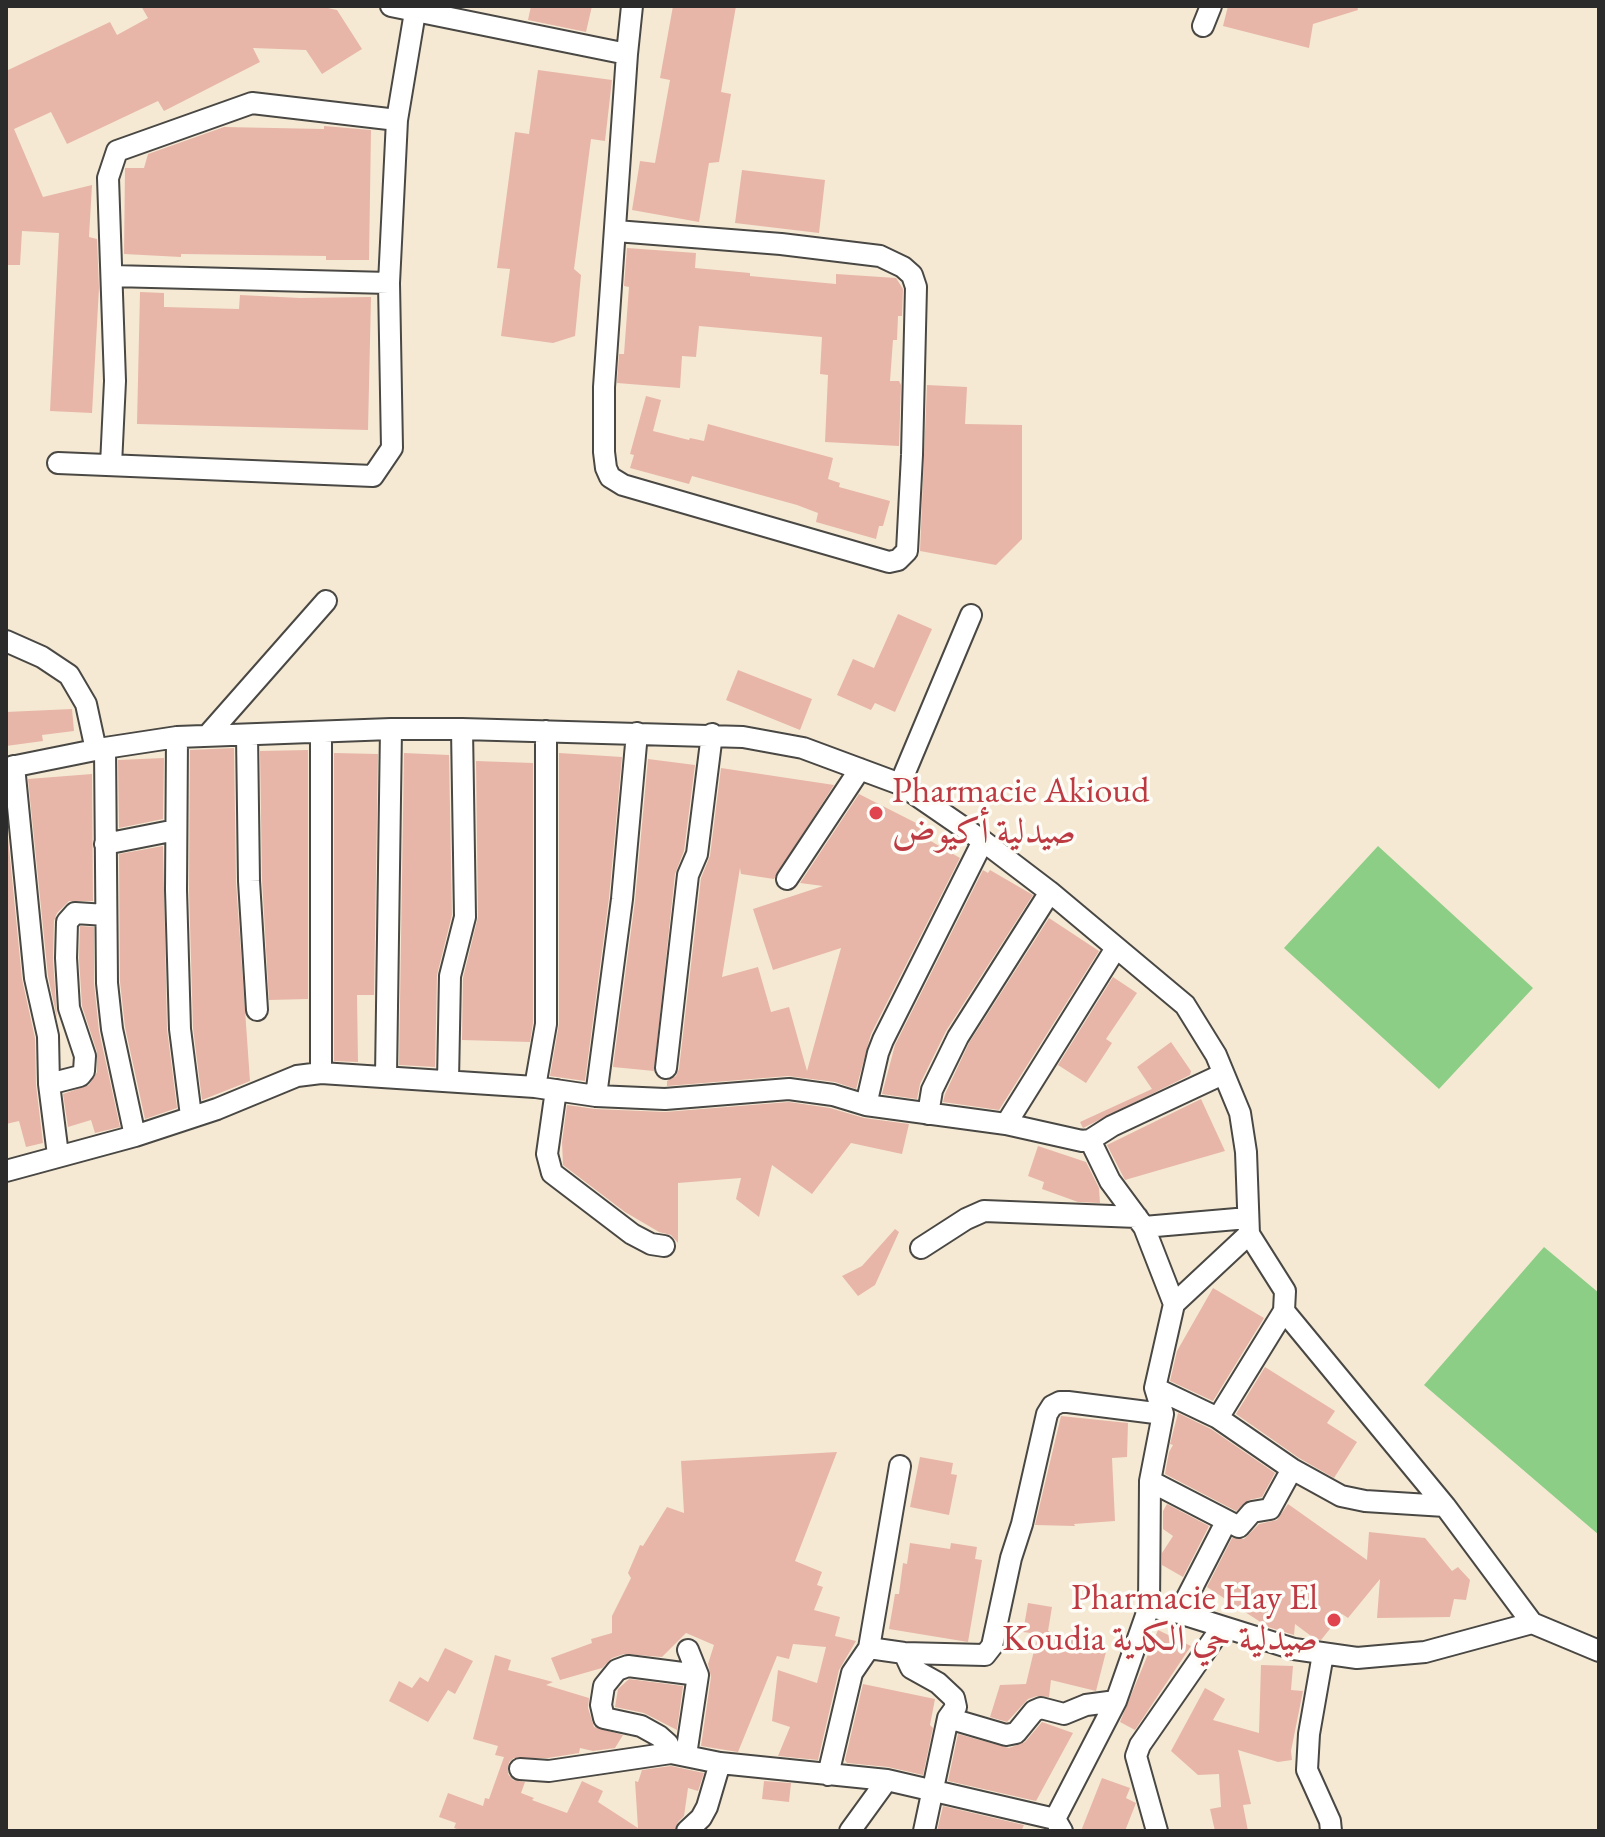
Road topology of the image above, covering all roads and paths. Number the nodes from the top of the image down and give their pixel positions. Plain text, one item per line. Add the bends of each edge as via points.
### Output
1 (391, 6) edge
2 (632, 6) edge
3 (1211, 6) edge
4 (415, 12) junction
5 (1203, 26) dead end
6 (627, 54) junction
7 (397, 120) junction
8 (616, 231) junction
9 (112, 276) junction
10 (389, 283) junction
11 (58, 463) dead end
12 (111, 465) junction
13 (326, 601) dead end
14 (971, 615) dead end
15 (6, 641) edge
16 (391, 729) junction
17 (462, 729) junction
18 (546, 731) junction
19 (321, 732) junction
20 (637, 733) junction
21 (712, 734) junction
22 (247, 735) junction
23 (207, 736) junction
24 (177, 737) junction
25 (100, 749) junction
26 (10, 767) edge
27 (860, 769) junction
28 (900, 784) junction
29 (176, 830) junction
30 (983, 841) junction
31 (105, 844) junction
32 (787, 879) dead end
33 (1050, 892) junction
34 (106, 915) junction
35 (1116, 948) junction
36 (257, 1010) dead end
37 (666, 1068) dead end
38 (321, 1073) junction
39 (1223, 1074) junction
40 (386, 1076) junction
41 (448, 1081) junction
42 (49, 1084) junction
43 (535, 1087) junction
44 (556, 1090) junction
45 (596, 1096) junction
46 (866, 1105) junction
47 (928, 1114) junction
48 (191, 1116) junction
49 (1006, 1124) junction
50 (135, 1136) junction
51 (1090, 1140) junction
52 (58, 1155) junction
53 (6, 1171) edge
54 (1140, 1222) junction
55 (1249, 1226) junction
56 (664, 1246) dead end
57 (921, 1248) dead end
58 (1174, 1304) junction
59 (1284, 1311) junction
60 (1155, 1388) junction
61 (1163, 1414) junction
62 (1218, 1418) junction
63 (900, 1466) dead end
64 (1292, 1469) junction
65 (1150, 1481) junction
66 (1445, 1506) junction
67 (1226, 1522) junction
68 (1149, 1607) junction
69 (1179, 1613) junction
70 (1532, 1623) junction
71 (1222, 1627) junction
72 (869, 1648) junction
73 (688, 1650) dead end
74 (1599, 1651) edge
75 (904, 1653) junction
76 (1323, 1654) junction
77 (698, 1675) junction
78 (1116, 1701) junction
79 (948, 1718) junction
80 (679, 1754) junction
81 (720, 1763) junction
82 (520, 1769) dead end
83 (828, 1775) junction
84 (887, 1780) junction
85 (931, 1791) junction
86 (1058, 1825) edge
87 (687, 1831) edge
88 (850, 1831) edge
89 (924, 1831) edge
90 (1157, 1831) edge
91 (1331, 1831) edge

1 - 4 street
2 - 6 street
3 - 5 street
4 - 6 street
4 - 7 street
6 - 8 street
7 - 9 street via 252,103 117,151 108,178
7 - 10 street
8 - 8 street via 880,256 912,275 912,455 907,551 898,560 889,562 610,477 604,452 604,387
9 - 10 street
9 - 12 street
10 - 12 street via 392,448 373,476
11 - 12 street
13 - 23 street
14 - 28 street
15 - 25 street via 69,675 86,704
16 - 17 street
16 - 19 street
16 - 40 street
17 - 18 street
17 - 41 street via 465,917 450,976
18 - 20 street
18 - 43 street via 546,1024
19 - 22 street
19 - 38 street
20 - 21 street
20 - 45 street
21 - 27 street via 803,748
21 - 37 street via 697,854 688,875
22 - 23 street
22 - 36 street
23 - 24 street
24 - 25 street
24 - 29 street
25 - 26 street
25 - 31 street
26 - 42 street via 35,978 48,1036
27 - 28 street
27 - 32 street
28 - 30 street
29 - 31 street
29 - 48 street via 180,1029
30 - 33 street
30 - 46 street via 883,1040
31 - 34 street
33 - 35 street
33 - 47 street via 958,1037 932,1090
34 - 42 street via 75,913 67,922 69,1008 85,1056 84,1071
34 - 50 street via 112,1029
35 - 39 street via 1185,1005
35 - 49 street
38 - 40 street
38 - 48 street via 297,1076
39 - 51 street
39 - 55 street via 1240,1113
40 - 41 street
41 - 43 street
42 - 52 street
43 - 44 street
44 - 45 street
44 - 56 street via 547,1154 552,1173 632,1234
45 - 46 street via 665,1099 789,1089
46 - 47 street
47 - 49 street
48 - 50 street
49 - 51 street
50 - 52 street
51 - 54 street via 1110,1181
52 - 53 street
54 - 55 street
54 - 57 street via 984,1211
54 - 58 street
55 - 58 street
55 - 59 street via 1285,1291
58 - 60 street
59 - 62 street
59 - 66 street
60 - 61 street
60 - 62 street
61 - 65 street
61 - 75 street via 1068,1402 1052,1406 990,1651
62 - 64 street
63 - 72 street
64 - 66 street via 1341,1496
64 - 67 street via 1270,1509 1252,1512 1239,1527
65 - 67 street
65 - 68 street
66 - 70 street
67 - 69 street
68 - 69 street
68 - 78 street
69 - 71 street
70 - 74 street
70 - 76 street via 1425,1652 1357,1658
71 - 76 street
71 - 90 street via 1136,1756
72 - 75 street
72 - 83 street via 852,1673
73 - 77 street
75 - 79 street via 911,1668 954,1698 956,1707
76 - 91 street via 1307,1770
77 - 80 street
77 - 80 street via 628,1666 604,1686 604,1718 641,1726
78 - 79 street via 1064,1714 1041,1708 1016,1733 1006,1735
78 - 86 street
79 - 85 street
80 - 81 street
80 - 82 street via 549,1771
81 - 83 street
81 - 87 street via 707,1807
83 - 84 street
84 - 85 street
84 - 88 street
85 - 86 street
85 - 89 street

